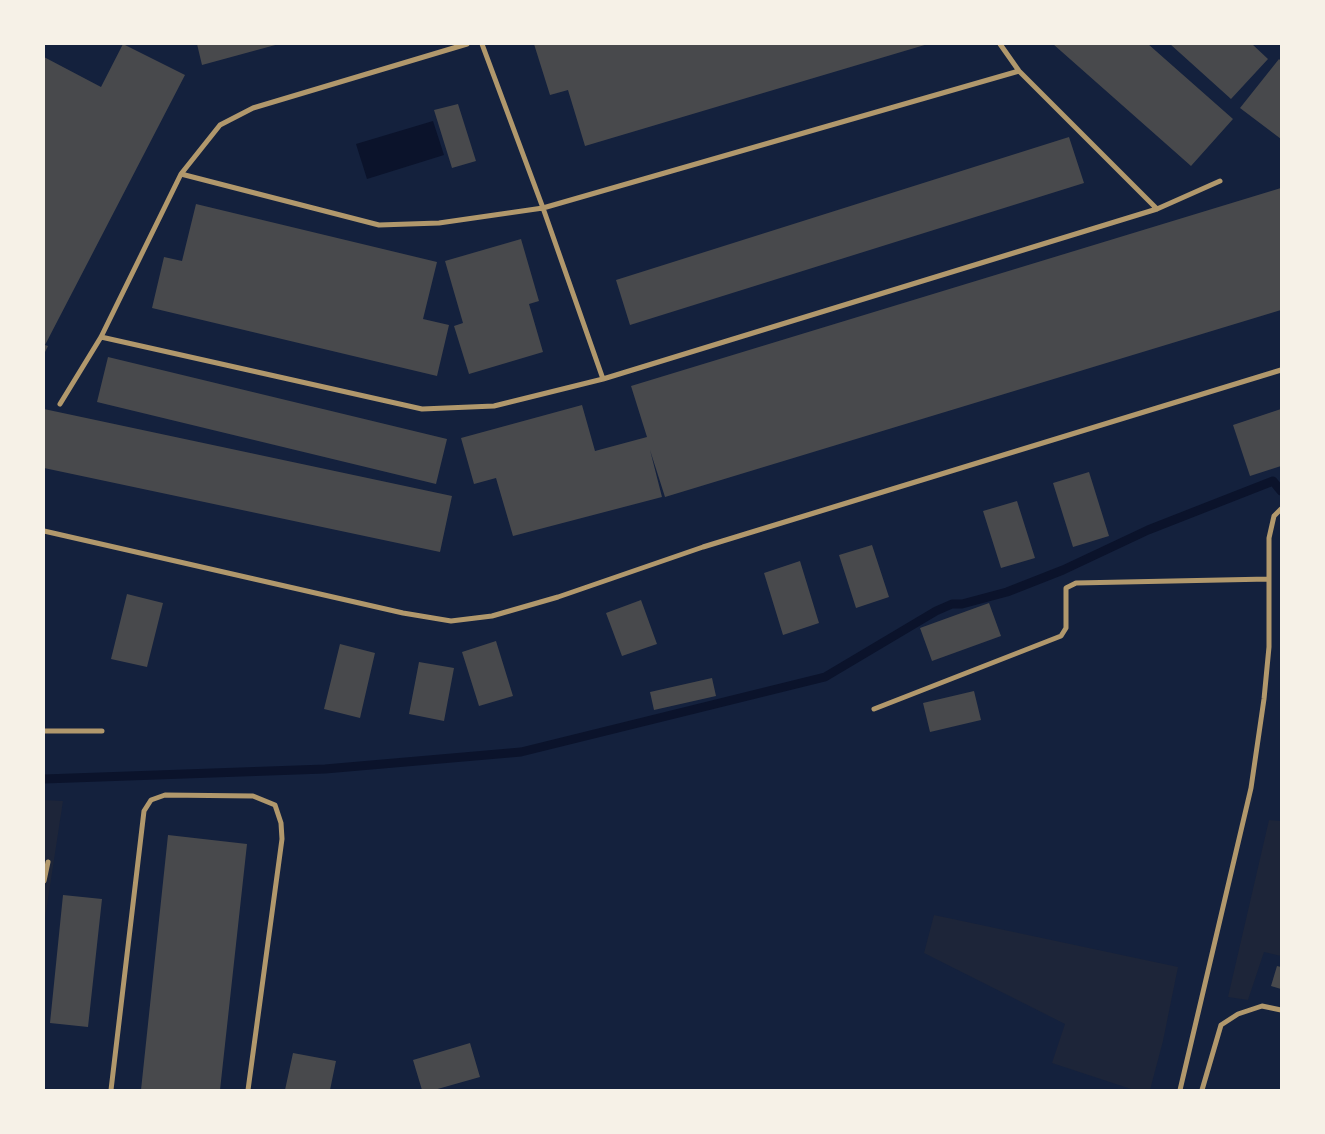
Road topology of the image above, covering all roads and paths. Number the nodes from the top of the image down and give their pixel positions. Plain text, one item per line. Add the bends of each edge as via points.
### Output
1 (467, 44) edge
2 (482, 44) edge
3 (1000, 44) edge
4 (1019, 71) junction
5 (181, 174) junction
6 (1220, 181) dead end
7 (543, 208) junction
8 (1157, 209) junction
9 (101, 337) junction
10 (1281, 370) edge
11 (603, 379) junction
12 (60, 404) dead end
13 (1281, 509) edge
14 (44, 532) edge
15 (1269, 579) junction
16 (874, 709) dead end
17 (44, 731) edge
18 (102, 731) dead end
19 (48, 862) dead end
20 (44, 881) edge
21 (1281, 1010) edge
22 (111, 1090) edge
23 (248, 1090) edge
24 (1180, 1090) edge
25 (1202, 1090) edge

1 - 5 street via 253,108 220,125
2 - 7 street
3 - 4 street
4 - 7 street
4 - 8 street
5 - 7 street via 380,225 439,223
5 - 9 street
6 - 8 street
7 - 11 street
8 - 11 street
9 - 11 street via 422,409 494,406
9 - 12 street
10 - 14 street via 703,547 492,616 451,621 403,613
13 - 15 street via 1274,516 1269,538
15 - 16 street via 1076,583 1066,588 1066,628 1061,636
15 - 24 street via 1269,647 1251,788
17 - 18 street
19 - 20 street
21 - 25 street via 1262,1006 1238,1014 1221,1025
22 - 23 street via 144,811 151,800 165,795 253,796 275,805 282,823

